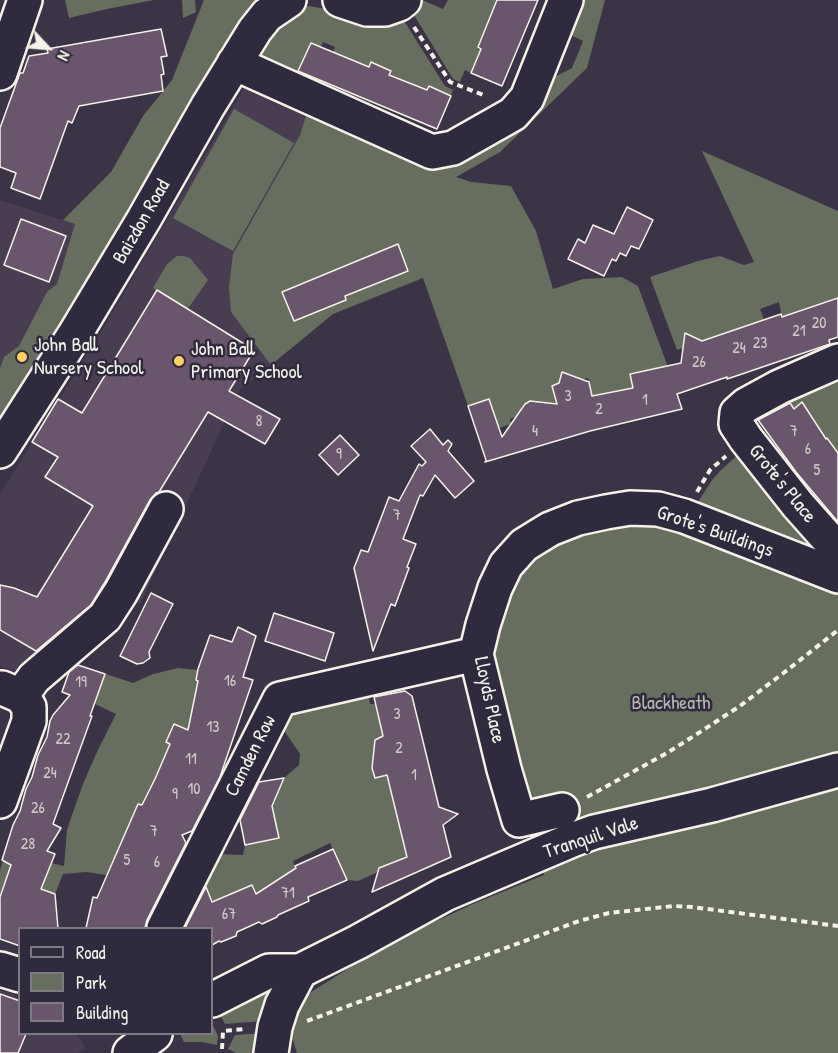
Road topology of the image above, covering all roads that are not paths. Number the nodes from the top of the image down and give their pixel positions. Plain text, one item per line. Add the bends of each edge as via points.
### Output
1 (25, 0) edge
2 (289, 0) edge
3 (340, 0) edge
4 (566, 0) edge
5 (401, 2) edge
6 (234, 63) junction
7 (0, 73) edge
8 (838, 361) edge
9 (0, 451) edge
10 (166, 509) dead end
11 (524, 545) joint
12 (838, 550) edge
13 (838, 576) edge
14 (476, 654) junction
15 (11, 692) edge
16 (838, 770) edge
17 (0, 801) edge
18 (562, 810) road end
19 (165, 927) edge
20 (310, 966) junction
21 (0, 969) edge
22 (18, 974) edge
23 (213, 999) edge
24 (262, 1040) edge

1 - 7 street
2 - 6 street, Baizdon Road via 267,15
3 - 5 street via 367,9 385,9
4 - 6 street via 527,98 513,114 453,148 432,152
6 - 9 street, Baizdon Road via 121,258
8 - 12 street, Grote's Place via 746,405 737,413 736,424 798,506
10 - 15 street via 105,617 34,678
11 - 13 street, Grote's Buildings via 550,529 578,519 630,508 658,509
11 - 14 street, Lloyds Place via 506,565 495,588
14 - 18 street, Lloyds Place via 519,820
14 - 19 street, Camden Row via 280,699
15 - 17 street via 29,707 29,721
16 - 20 street, Tranquil Vale via 572,840 445,894 358,942 352,962 341,967
20 - 23 street via 269,971
20 - 24 street
21 - 22 street

